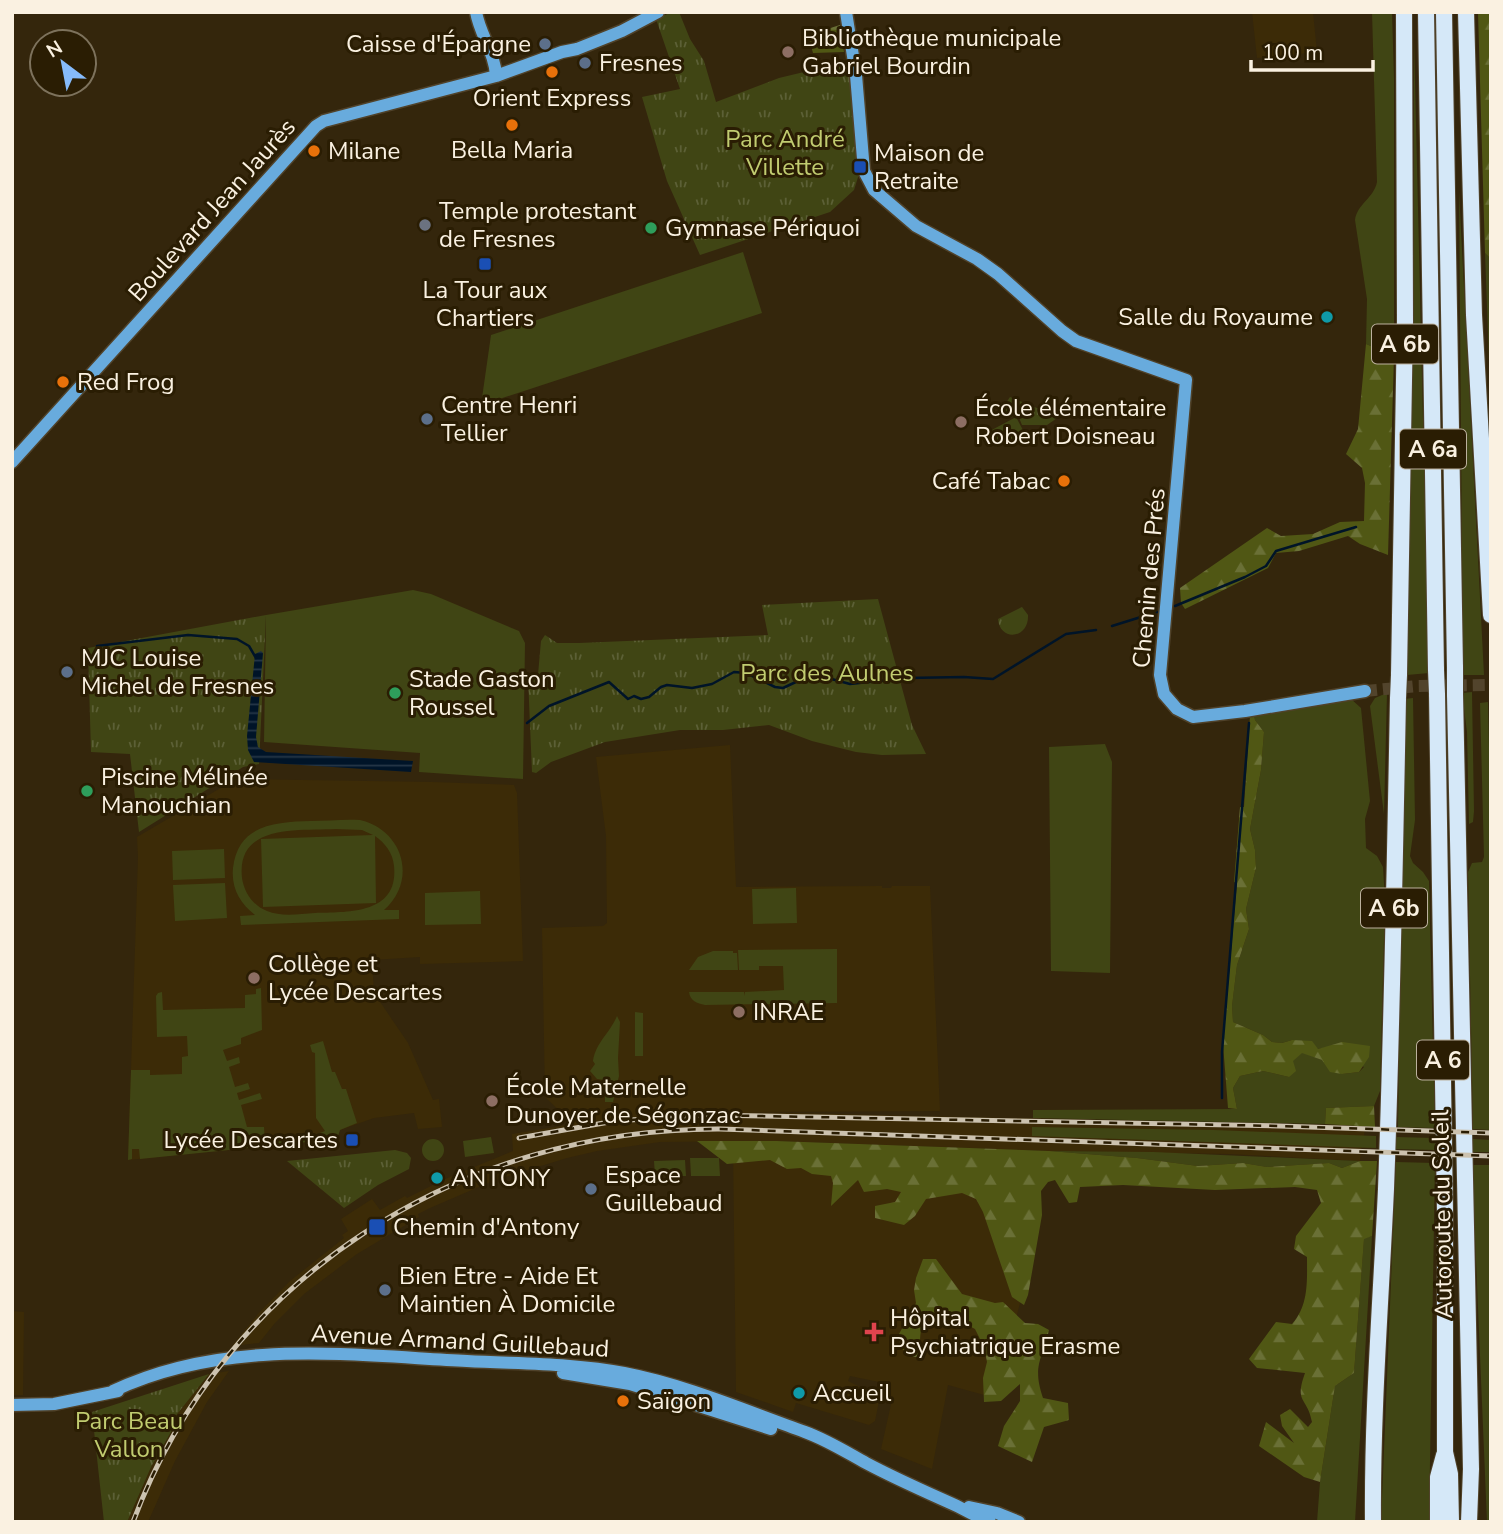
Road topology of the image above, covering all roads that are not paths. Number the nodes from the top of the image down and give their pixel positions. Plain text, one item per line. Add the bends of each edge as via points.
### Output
1 (476, 12) edge
2 (846, 12) edge
3 (1404, 12) edge
4 (1426, 12) edge
5 (1444, 12) edge
6 (1466, 12) edge
7 (654, 14) edge
8 (496, 76) junction
9 (12, 462) edge
10 (1491, 615) edge
11 (1365, 691) tunnel mouth
12 (1457, 821) joint
13 (1441, 909) joint
14 (113, 1391) junction
15 (12, 1405) edge
16 (1445, 1452) junction
17 (864, 1462) junction
18 (1372, 1462) junction
19 (1471, 1469) junction
20 (958, 1507) junction
21 (990, 1522) edge
22 (1019, 1522) edge
23 (1366, 1522) edge
24 (1373, 1522) edge
25 (1438, 1522) edge
26 (1451, 1522) edge
27 (1469, 1522) edge
28 (1480, 1522) edge

1 - 8 street via 495,60
2 - 11 street, Chemin des Prés via 864,171 874,190 916,226 998,274 1076,341 1186,380 1160,675 1164,694 1177,709 1194,717
3 - 18 highway, A 6b, bridge via 1399,675 1388,1117
4 - 13 highway, A 6a, bridge
5 - 12 highway, A 6a, bridge
6 - 10 highway, A 6b via 1474,315
7 - 8 street, Boulevard Jean Jaurès via 578,49
8 - 9 street, Boulevard Jean Jaurès via 316,126
12 - 19 highway, Autoroute du Soleil / A 6
13 - 16 highway, Autoroute du Soleil / A 6
14 - 15 street, Avenue Armand Guillebaud via 54,1404
14 - 17 street, Avenue Armand Guillebaud via 265,1360 563,1373 638,1386
14 - 17 street, Avenue Armand Guillebaud via 183,1367 264,1353 581,1367 626,1373 689,1391 807,1433
16 - 25 highway via 1438,1477
16 - 26 highway, Autoroute du Soleil / A 6
17 - 20 street
18 - 23 highway, A 6b
18 - 24 highway
19 - 27 highway, Autoroute du Soleil / A 6
19 - 28 highway
20 - 21 street
20 - 22 street

